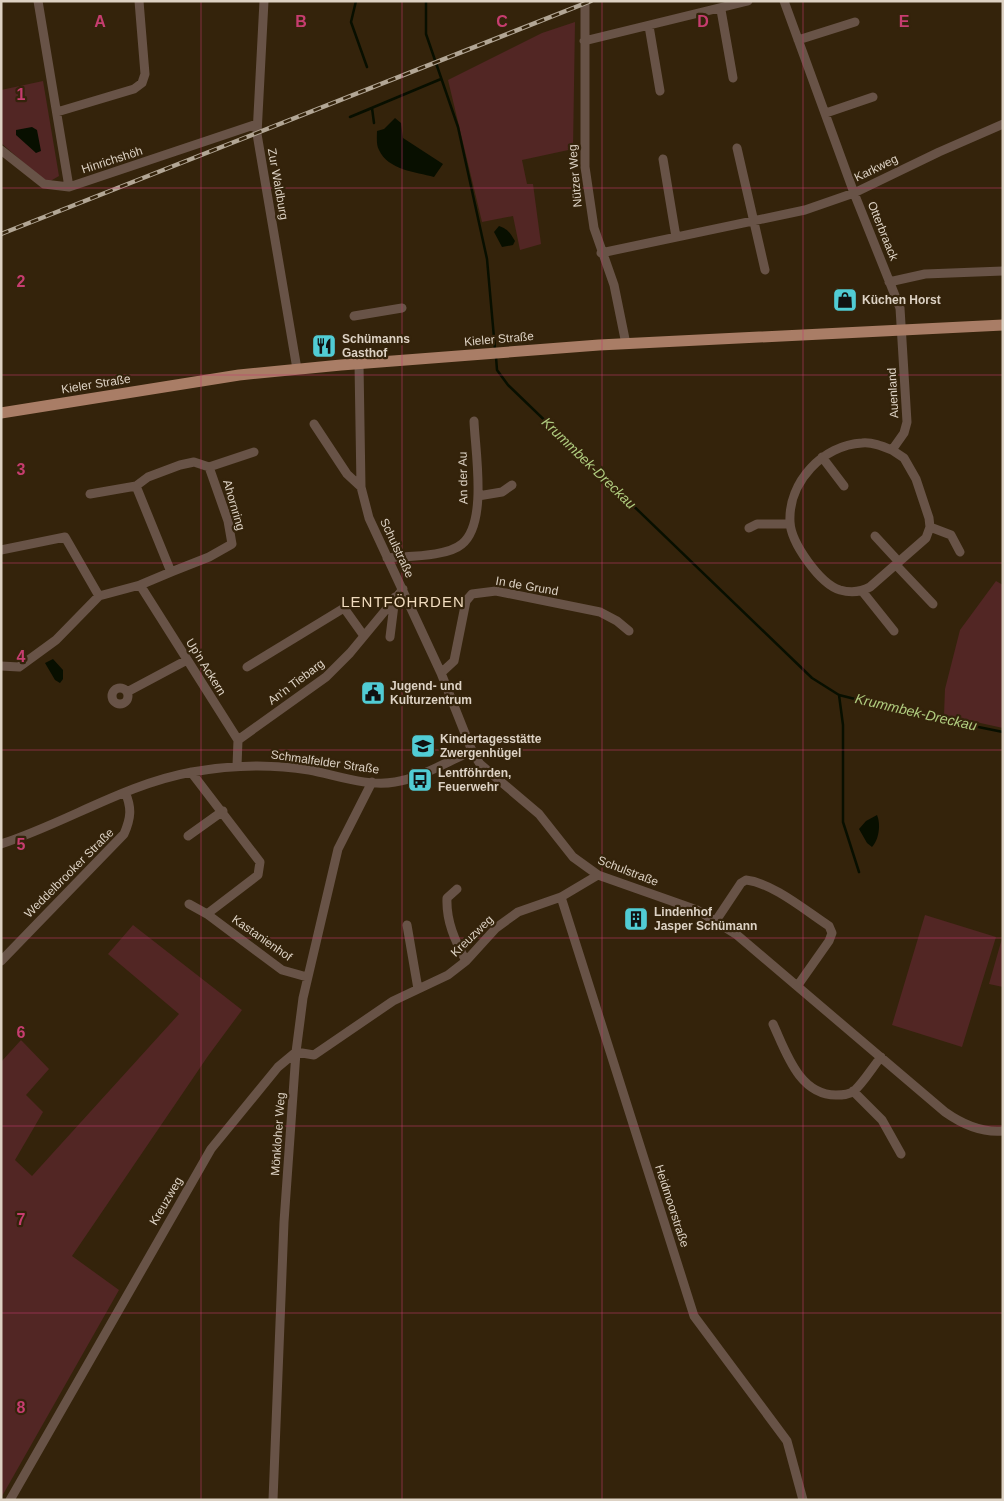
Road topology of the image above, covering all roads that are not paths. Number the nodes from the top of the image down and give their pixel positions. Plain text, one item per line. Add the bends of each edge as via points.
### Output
1 (38, 1) edge
2 (139, 1) edge
3 (264, 1) edge
4 (585, 1) edge
5 (748, 1) edge
6 (784, 1) edge
7 (721, 10) junction
8 (856, 22) dead end
9 (648, 26) junction
10 (798, 40) junction
11 (584, 41) junction
12 (734, 78) dead end
13 (660, 91) dead end
14 (873, 98) dead end
15 (57, 112) junction
16 (826, 113) junction
17 (257, 124) junction
18 (1003, 124) edge
19 (737, 148) dead end
20 (1, 150) edge
21 (663, 158) dead end
22 (69, 187) junction
23 (854, 193) junction
24 (755, 222) junction
25 (676, 237) junction
26 (601, 253) junction
27 (765, 270) dead end
28 (1003, 271) edge
29 (890, 282) junction
30 (402, 308) dead end
31 (354, 316) dead end
32 (1003, 325) edge
33 (902, 330) junction
34 (626, 344) junction
35 (359, 364) junction
36 (297, 369) junction
37 (1, 413) edge
38 (474, 420) dead end
39 (314, 424) dead end
40 (892, 450) junction
41 (254, 452) dead end
42 (822, 457) junction
43 (209, 467) junction
44 (512, 485) dead end
45 (136, 486) junction
46 (844, 486) dead end
47 (361, 487) junction
48 (90, 494) dead end
49 (478, 496) junction
50 (790, 524) junction
51 (930, 527) junction
52 (749, 528) dead end
53 (875, 536) dead end
54 (1, 550) edge
55 (960, 552) dead end
56 (387, 558) junction
57 (897, 564) junction
58 (171, 572) junction
59 (140, 585) junction
60 (402, 589) junction
61 (862, 591) junction
62 (99, 596) junction
63 (395, 597) junction
64 (933, 604) dead end
65 (629, 630) dead end
66 (894, 631) dead end
67 (364, 636) junction
68 (390, 637) dead end
69 (187, 660) junction
70 (1, 666) edge
71 (247, 667) dead end
72 (441, 672) junction
73 (127, 692) dead end
74 (238, 740) junction
75 (472, 751) junction
76 (237, 766) junction
77 (191, 772) junction
78 (372, 782) junction
79 (125, 792) junction
80 (223, 811) junction
81 (188, 836) dead end
82 (1, 844) edge
83 (598, 875) junction
84 (457, 889) dead end
85 (561, 897) junction
86 (189, 904) dead end
87 (207, 914) junction
88 (715, 922) junction
89 (407, 925) dead end
90 (1, 961) edge
91 (466, 961) junction
92 (307, 977) junction
93 (798, 985) junction
94 (418, 989) junction
95 (773, 1024) dead end
96 (296, 1052) junction
97 (881, 1057) junction
98 (854, 1091) junction
99 (1003, 1131) edge
100 (901, 1154) dead end
101 (10, 1500) edge
102 (273, 1500) edge
103 (803, 1500) edge

1 - 15 street, Hinrichshöh
2 - 15 street via 145,74 142,83
3 - 17 street, Zur Waldburg
4 - 11 street, Nützer Weg
5 - 7 street
6 - 10 street, Otterbraack
7 - 9 street
7 - 12 street
8 - 10 street
9 - 11 street
9 - 13 street
10 - 16 street, Otterbraack
11 - 26 street, Nützer Weg via 584,167
14 - 16 street
15 - 22 street, Hinrichshöh
16 - 23 street, Otterbraack
17 - 22 street, Hinrichshöh
17 - 36 street, Zur Waldburg
18 - 23 street, Karkweg
19 - 24 street
20 - 22 street via 44,184
21 - 25 street
23 - 24 street, Karkweg via 805,210
23 - 29 street, Otterbraack
24 - 25 street, Karkweg
24 - 27 street
25 - 26 street, Karkweg
26 - 34 street, Nützer Weg via 614,285
28 - 29 street via 925,274
29 - 33 street, Otterbraack via 900,308
30 - 31 street
32 - 33 main road, Kieler Straße
33 - 34 main road, Kieler Straße
33 - 40 street, Auenland via 907,422 904,433
34 - 35 main road, Kieler Straße
35 - 36 main road, Kieler Straße
35 - 47 street, Schulstraße
36 - 37 main road, Kieler Straße via 239,375
38 - 49 street, An der Au
39 - 47 street, Schulstraße via 347,474
40 - 42 street via 864,442 850,444
40 - 51 street via 911,467
41 - 43 street, Ahornring
42 - 46 street
42 - 50 street via 799,484 790,512
43 - 45 street, Ahornring via 194,462 180,465 148,477
43 - 58 street, Ahornring via 228,521 232,544
44 - 49 street via 502,492
45 - 48 street, Ahornring
45 - 58 street
47 - 56 street, Schulstraße via 369,518
49 - 56 street, An der Au via 476,518 462,544 440,553
50 - 52 street via 757,524
50 - 61 street via 800,552 829,584 840,590
51 - 55 street via 951,535
51 - 57 street via 926,538
53 - 57 street
54 - 62 street via 64,536
56 - 60 street, Schulstraße
57 - 61 street via 870,588
57 - 64 street
58 - 59 street, Ahornring
59 - 62 street, Ahornring
59 - 69 street, Up'n Ackern
60 - 63 street, An'n Tiebarg
60 - 72 street, Schulstraße
61 - 66 street
62 - 70 street via 56,640 19,667
63 - 67 street, An'n Tiebarg
63 - 68 street
65 - 72 street, In de Grund via 600,612 496,591 472,594 466,601 454,662
67 - 71 street via 344,608
67 - 74 street, An'n Tiebarg via 326,677
69 - 73 street
69 - 74 street, Up'n Ackern
72 - 75 street, Schulstraße
74 - 76 street
75 - 78 street, Schmalfelder Straße via 406,779
75 - 83 street, Schulstraße via 480,764 540,814 573,857
76 - 77 street, Schmalfelder Straße
76 - 78 street, Schmalfelder Straße via 308,770
77 - 79 street, Schmalfelder Straße
77 - 80 street, Kastanienhof
78 - 92 street, Mönkloher Weg via 338,849
79 - 82 street, Schmalfelder Straße
79 - 90 street, Weddelbrooker Straße via 130,805 130,820 124,834
80 - 81 street
80 - 87 street, Kastanienhof via 260,862 258,875
83 - 85 street, Kreuzweg
83 - 88 street, Schulstraße via 697,910
84 - 91 street via 447,898 448,920
85 - 91 street, Kreuzweg via 518,912 496,928
85 - 103 street, Heidmoorstraße via 694,1316 787,1441
86 - 87 street, Kastanienhof
87 - 92 street, Kastanienhof via 282,970
88 - 93 street, Schulstraße via 737,935
88 - 93 street via 746,880 775,892 829,926 832,933 829,941
89 - 94 street
91 - 94 street, Kreuzweg via 448,975
92 - 96 street, Mönkloher Weg
93 - 97 street, Schulstraße
94 - 96 street, Kreuzweg via 370,1016 314,1055
95 - 98 street via 804,1082 829,1095
96 - 101 street, Kreuzweg via 278,1067 211,1149
96 - 102 street, Mönkloher Weg via 284,1222
97 - 98 street
97 - 99 street, Schulstraße via 955,1119 986,1131
98 - 100 street via 882,1120

